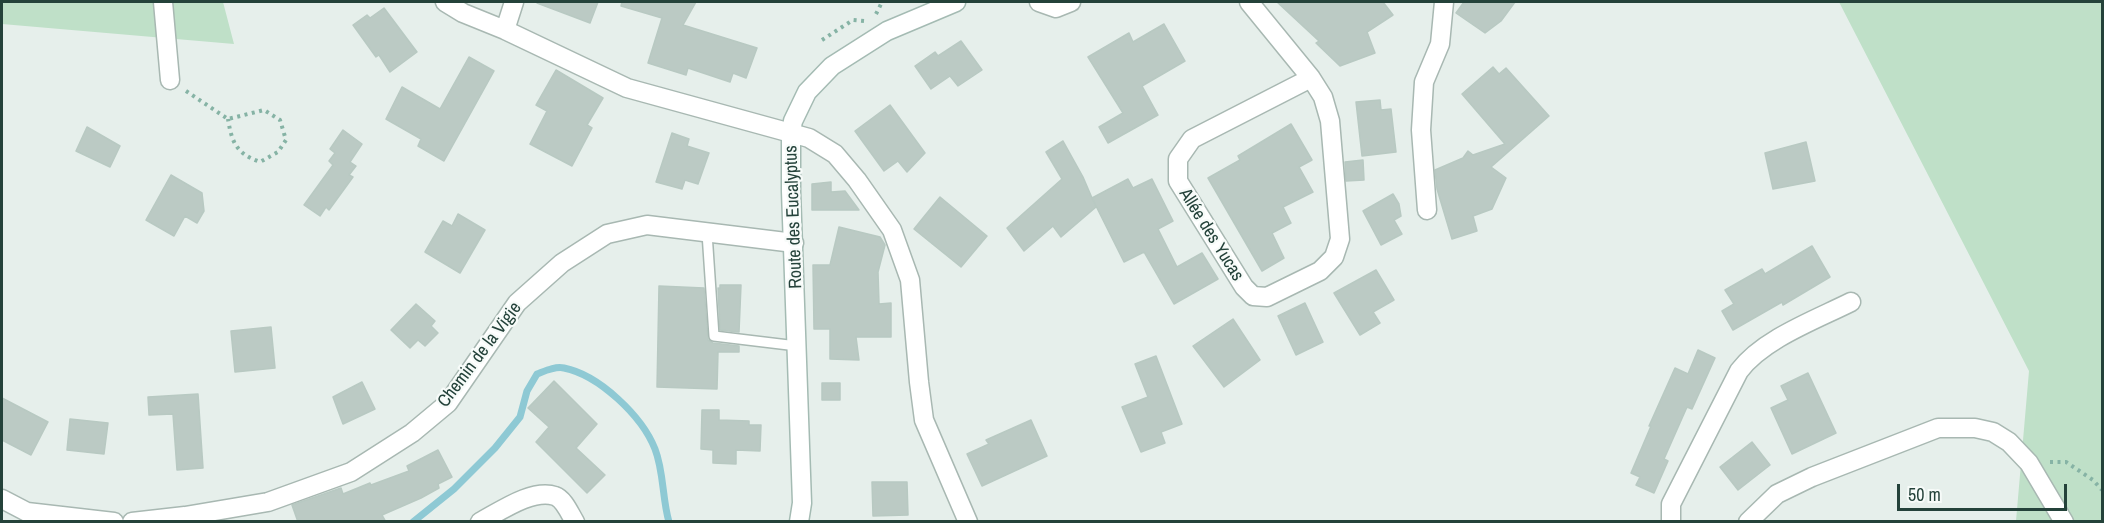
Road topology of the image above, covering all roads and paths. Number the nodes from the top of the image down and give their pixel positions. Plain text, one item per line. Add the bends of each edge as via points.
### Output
1 (163, 2) edge
2 (445, 2) edge
3 (514, 2) edge
4 (882, 2) edge
5 (956, 2) edge
6 (1039, 2) edge
7 (1071, 2) edge
8 (1249, 2) edge
9 (1444, 2) edge
10 (505, 30) junction
11 (822, 40) dead end
12 (1311, 78) junction
13 (170, 80) joint
14 (228, 119) junction
15 (791, 132) junction
16 (1427, 210) dead end
17 (708, 233) junction
18 (794, 243) junction
19 (1851, 302) dead end
20 (797, 346) junction
21 (2029, 463) junction
22 (2103, 490) edge
23 (2, 499) edge
24 (114, 522) edge
25 (132, 522) edge
26 (480, 522) edge
27 (575, 522) edge
28 (799, 522) edge
29 (968, 522) edge
30 (1671, 522) edge
31 (1748, 522) edge
32 (2064, 522) edge

1 - 13 street
2 - 10 street
3 - 10 street
4 - 11 path via 876,15 863,21 853,20
5 - 15 street, Route des Eucalyptus via 887,31 832,66 807,92
6 - 7 street via 1056,8
8 - 12 street, Allée des Yucas
9 - 16 street via 1440,44 1424,82 1421,130
10 - 15 street via 627,88
12 - 12 street, Allée des Yucas via 1323,97 1330,121 1340,239 1334,257 1320,271 1267,297 1253,296 1178,181 1178,159 1192,139
13 - 14 path
14 - 14 path via 264,110 280,120 286,140 278,152 260,162 246,156 232,140
15 - 18 street, Route des Eucalyptus
15 - 29 street via 835,154 892,230 910,280 924,420
17 - 18 street, Chemin de la Vigie
17 - 20 lane via 714,336
17 - 25 street, Chemin de la Vigie via 647,225 607,234 562,263 517,303 448,403 412,434 351,472 268,502
18 - 20 street, Route des Eucalyptus
19 - 30 street via 1748,358 1671,504
20 - 28 street, Route des Eucalyptus via 802,503
21 - 22 path via 2066,462
21 - 31 street via 1993,432 1938,428 1777,494
21 - 32 street
23 - 24 street via 27,512
26 - 27 street via 527,497 543,494 562,502

